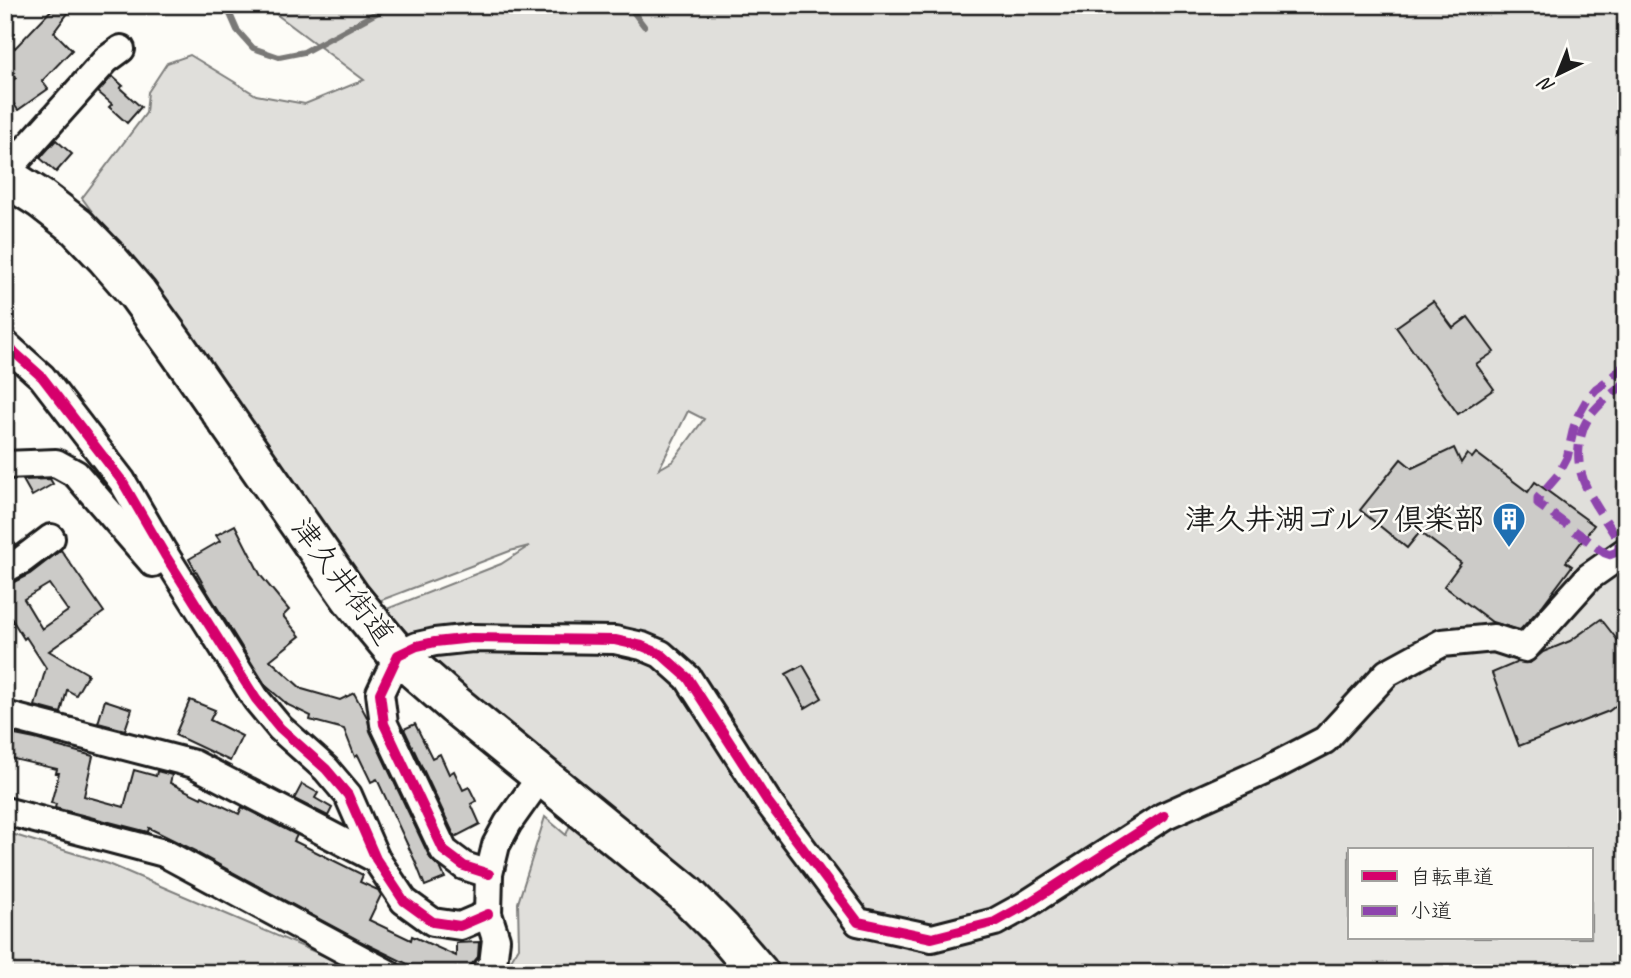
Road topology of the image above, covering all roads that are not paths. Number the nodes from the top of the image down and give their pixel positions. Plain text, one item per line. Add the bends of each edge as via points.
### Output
1 (121, 49) dead end
2 (5, 174) edge
3 (5, 344) edge
4 (5, 465) edge
5 (51, 538) dead end
6 (1626, 551) edge
7 (166, 555) junction
8 (5, 569) edge
9 (398, 655) junction
10 (5, 715) edge
11 (542, 775) junction
12 (5, 811) edge
13 (376, 859) junction
14 (489, 874) junction
15 (488, 914) junction
16 (387, 973) edge
17 (484, 973) edge
18 (759, 973) edge

1 - 2 street via 106,60
2 - 9 highway, 津久井街道 via 77,227 136,293 351,598
3 - 7 street via 42,377 122,481
4 - 7 street via 56,463 76,474 153,563
5 - 8 street
6 - 9 street via 1588,577 1525,648 1494,638 1441,643 1387,673 1325,740 1164,816 995,922 932,938 858,922 768,802 688,678 661,654 615,640 472,638 417,646
7 - 13 street via 256,699 348,795
9 - 11 highway, 津久井街道
9 - 14 street via 380,693 384,724 444,851 464,866
10 - 13 street via 194,764
11 - 14 street via 496,845
11 - 18 highway, 津久井街道 via 685,893
12 - 16 street via 163,853
13 - 15 street via 404,901 433,922 460,926
14 - 15 street
15 - 17 street via 496,939 493,964

